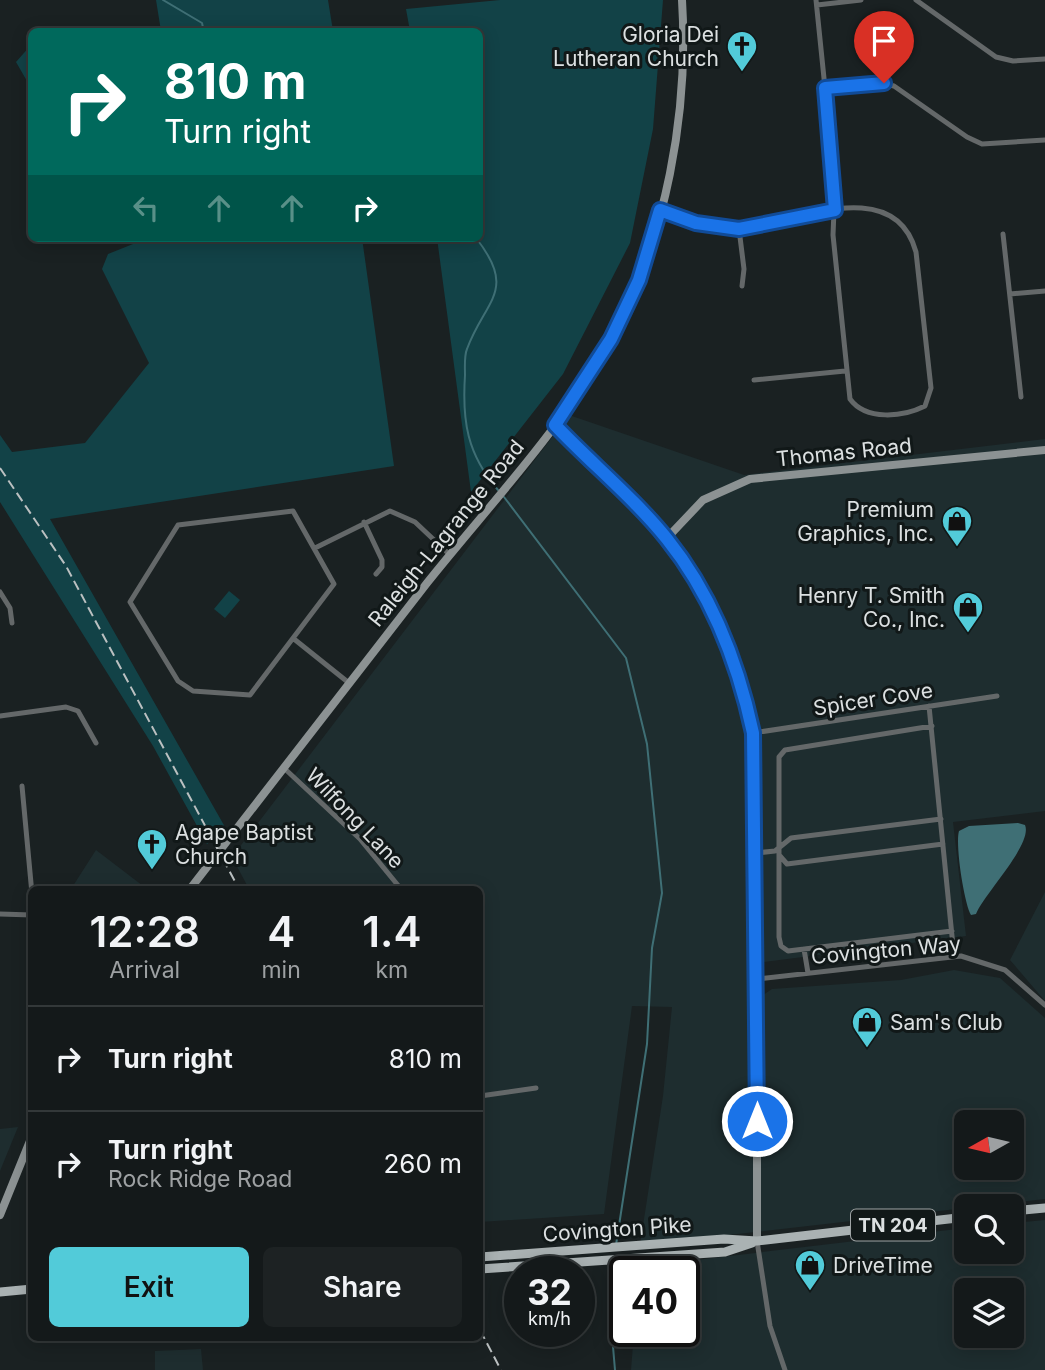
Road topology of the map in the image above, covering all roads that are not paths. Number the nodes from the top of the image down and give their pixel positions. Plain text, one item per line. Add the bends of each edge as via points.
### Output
1 (682, 0) edge
2 (861, 0) edge
3 (916, 0) edge
4 (816, 3) edge
5 (1045, 59) edge
6 (825, 88) junction
7 (1045, 140) edge
8 (660, 210) junction
9 (835, 210) junction
10 (739, 229) junction
11 (1003, 234) dead end
12 (742, 286) dead end
13 (1045, 290) edge
14 (1010, 294) junction
15 (845, 371) junction
16 (754, 380) dead end
17 (1021, 397) dead end
18 (555, 425) junction
19 (1045, 450) edge
20 (364, 522) junction
21 (667, 538) junction
22 (315, 548) junction
23 (450, 555) junction
24 (376, 574) dead end
25 (0, 592) edge
26 (12, 623) dead end
27 (294, 639) junction
28 (349, 683) junction
29 (997, 696) dead end
30 (929, 706) junction
31 (0, 716) edge
32 (932, 726) junction
33 (753, 733) junction
34 (96, 743) dead end
35 (285, 769) junction
36 (22, 786) dead end
37 (941, 819) junction
38 (943, 844) junction
39 (778, 851) junction
40 (756, 853) junction
41 (31, 886) edge
42 (192, 886) edge
43 (399, 886) edge
44 (0, 914) edge
45 (28, 915) edge
46 (952, 932) junction
47 (804, 949) junction
48 (954, 957) junction
49 (808, 973) junction
50 (757, 979) junction
51 (1045, 1005) edge
52 (536, 1088) dead end
53 (483, 1096) edge
54 (28, 1146) edge
55 (1045, 1208) edge
56 (1024, 1210) edge
57 (0, 1215) edge
58 (954, 1218) edge
59 (757, 1241) junction
60 (483, 1257) edge
61 (483, 1269) edge
62 (28, 1289) edge
63 (0, 1292) edge
64 (785, 1370) edge

1 - 8 street, Raleigh-Lagrange Road via 678,125
2 - 4 street
3 - 5 street via 996,57
4 - 6 street
6 - 7 street via 876,82 894,86 982,144
6 - 9 street
8 - 10 street via 707,226
8 - 18 street, Raleigh-Lagrange Road via 639,280 611,339
9 - 10 street
9 - 15 street
9 - 15 street via 880,209 900,219 911,233 932,387 925,407 876,415 863,412 850,399
10 - 12 street
11 - 14 street
13 - 14 street
14 - 17 street
15 - 16 street
18 - 21 street
18 - 23 street, Raleigh-Lagrange Road
19 - 21 street, Thomas Road via 750,479 703,500
20 - 22 street
20 - 23 street via 390,511 399,514 431,535
20 - 24 street via 382,560
21 - 33 street via 723,633 741,680
22 - 27 street via 334,584
22 - 27 street via 293,511 178,524 130,602 178,681 193,691 250,695
23 - 28 street, Raleigh-Lagrange Road
25 - 26 street via 10,608
27 - 28 street
28 - 35 street, Raleigh-Lagrange Road
29 - 30 street, Spicer Cove
30 - 32 street
30 - 33 street, Spicer Cove
31 - 34 street via 66,707 78,712
32 - 37 street
32 - 39 street via 785,750 779,757
33 - 40 street
35 - 42 street, Raleigh-Lagrange Road
35 - 43 street, Wilfong Lane via 360,839
36 - 41 street
37 - 38 street
37 - 39 street via 791,838
38 - 39 street via 787,864
38 - 46 street
39 - 40 street
39 - 47 street via 781,946 788,951
40 - 50 street
44 - 45 street
46 - 47 street
46 - 48 street
47 - 49 street
48 - 49 street, Covington Way
48 - 51 street, Covington Way via 1004,970
49 - 50 street, Covington Way
50 - 59 street
52 - 53 street
54 - 57 street
55 - 56 main road
58 - 59 main road, Covington Pike / TN 204
59 - 60 main road, Covington Pike / TN 204 via 724,1239
59 - 61 main road, Covington Pike / TN 204 via 725,1252
59 - 64 street via 771,1326
62 - 63 main road

